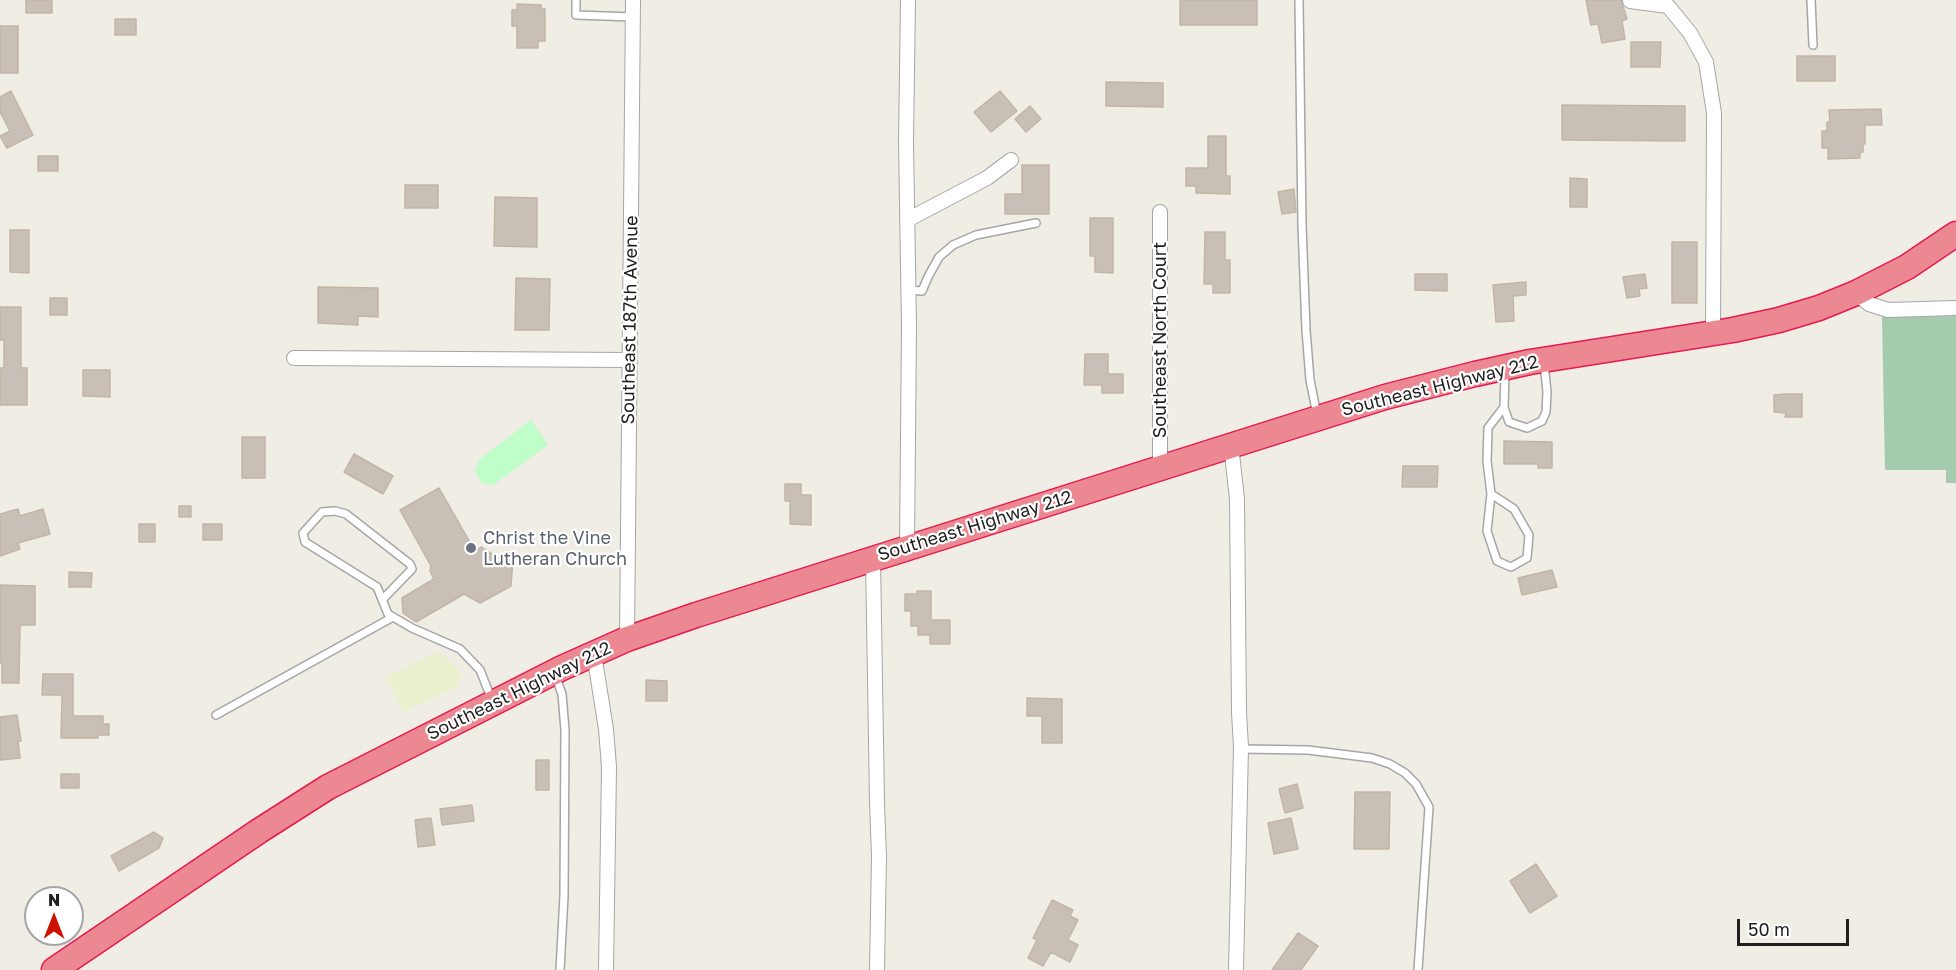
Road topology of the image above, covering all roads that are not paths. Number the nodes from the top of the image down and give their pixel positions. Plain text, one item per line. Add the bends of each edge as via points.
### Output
1 (576, 0) edge
2 (633, 0) edge
3 (908, 0) edge
4 (1299, 0) edge
5 (1811, 0) edge
6 (1630, 1) edge
7 (633, 17) junction
8 (1813, 45) dead end
9 (1011, 160) dead end
10 (1160, 212) dead end
11 (907, 220) junction
12 (1036, 223) dead end
13 (1956, 234) edge
14 (908, 290) junction
15 (1856, 293) junction
16 (1956, 308) edge
17 (1713, 333) junction
18 (294, 358) dead end
19 (629, 360) junction
20 (1544, 360) junction
21 (1505, 368) junction
22 (1504, 407) junction
23 (1317, 418) junction
24 (1231, 445) junction
25 (1160, 468) junction
26 (1491, 494) junction
27 (907, 548) junction
28 (873, 558) junction
29 (382, 599) junction
30 (393, 617) junction
31 (627, 639) junction
32 (594, 654) junction
33 (554, 672) junction
34 (493, 703) junction
35 (216, 715) dead end
36 (1241, 749) junction
37 (54, 970) edge
38 (560, 970) edge
39 (606, 970) edge
40 (877, 970) edge
41 (1236, 970) edge
42 (1418, 970) edge

1 - 7 lane via 576,15
2 - 7 street, Southeast 187th Avenue
3 - 11 street
4 - 23 lane via 1306,330
5 - 8 lane
6 - 17 street via 1668,6 1690,33 1706,62 1714,113
7 - 19 street, Southeast 187th Avenue
9 - 11 street via 987,178
10 - 25 street, Southeast North Court
11 - 14 street
12 - 14 lane via 976,235 952,245 939,257 922,291
13 - 15 highway, Southeast Highway 212 via 1907,267
14 - 27 street
15 - 16 street via 1869,304 1888,310
15 - 17 highway, Southeast Highway 212 via 1779,320
17 - 20 highway, Southeast Highway 212
18 - 19 street
19 - 31 street, Southeast 187th Avenue
20 - 21 highway, Southeast Highway 212
20 - 22 lane via 1547,392 1542,421 1527,428 1509,422
21 - 22 lane
21 - 23 highway, Southeast Highway 212
22 - 26 lane via 1488,428
23 - 24 highway, Southeast Highway 212
24 - 25 highway, Southeast Highway 212
24 - 36 street via 1237,499
25 - 27 highway, Southeast Highway 212
26 - 26 lane via 1487,531 1497,561 1512,567 1527,558 1529,535 1514,509
27 - 28 highway, Southeast Highway 212
28 - 31 highway, Southeast Highway 212
28 - 40 street via 879,856
29 - 29 lane via 377,587 305,542 303,533 322,512 346,514 410,564 411,569
29 - 30 lane
30 - 34 lane via 460,649 480,670
30 - 35 lane
31 - 32 highway, Southeast Highway 212
32 - 33 highway, Southeast Highway 212
32 - 39 street via 609,767
33 - 34 highway, Southeast Highway 212
33 - 38 lane via 562,694 565,730
34 - 37 highway, Southeast Highway 212 via 302,803
36 - 41 street
36 - 42 lane via 1308,750 1372,758 1390,764 1416,784 1429,807

